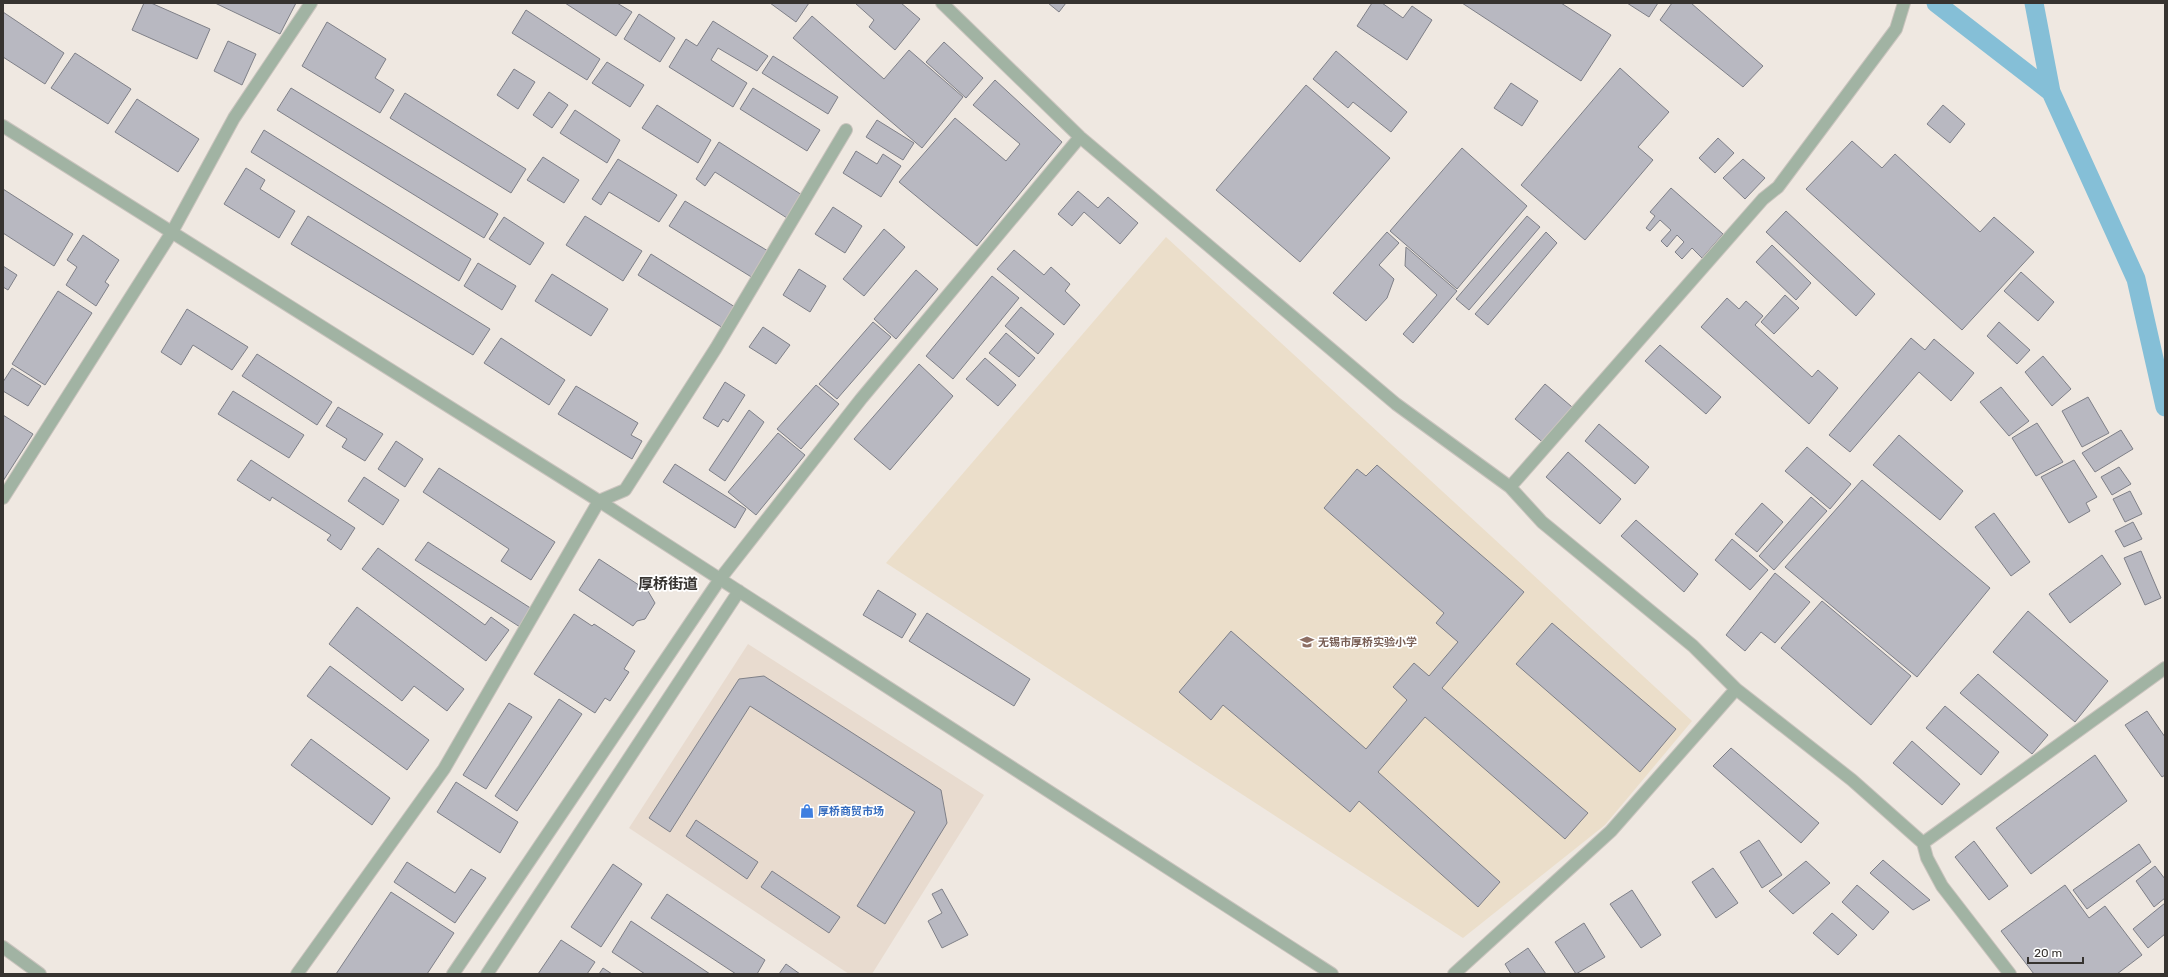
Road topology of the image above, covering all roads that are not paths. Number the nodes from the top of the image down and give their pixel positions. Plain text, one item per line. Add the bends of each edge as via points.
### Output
1 (311, 3) edge
2 (942, 3) edge
3 (1904, 3) edge
4 (3, 126) edge
5 (846, 130) dead end
6 (1080, 137) junction
7 (172, 232) junction
8 (1510, 488) junction
9 (3, 498) edge
10 (599, 501) junction
11 (720, 579) junction
12 (739, 591) junction
13 (2165, 668) edge
14 (1736, 690) junction
15 (1923, 843) junction
16 (3, 947) edge
17 (40, 974) edge
18 (297, 974) edge
19 (453, 974) edge
20 (487, 974) edge
21 (1332, 974) edge
22 (1454, 974) edge
23 (2010, 974) edge

1 - 7 street via 234,118
2 - 6 street
3 - 8 street via 1896,29 1778,187 1763,198
4 - 7 street
5 - 10 street via 716,348 625,490
6 - 8 street via 1396,404
6 - 11 street via 861,399
7 - 9 street
7 - 10 street
8 - 14 street via 1542,522 1693,646
10 - 11 street
10 - 18 street via 444,769
11 - 12 street
11 - 19 street
12 - 20 street
12 - 21 street
13 - 15 street
14 - 15 street via 1852,780
14 - 22 street via 1611,831
15 - 23 street via 1926,858 1942,886
16 - 17 street

